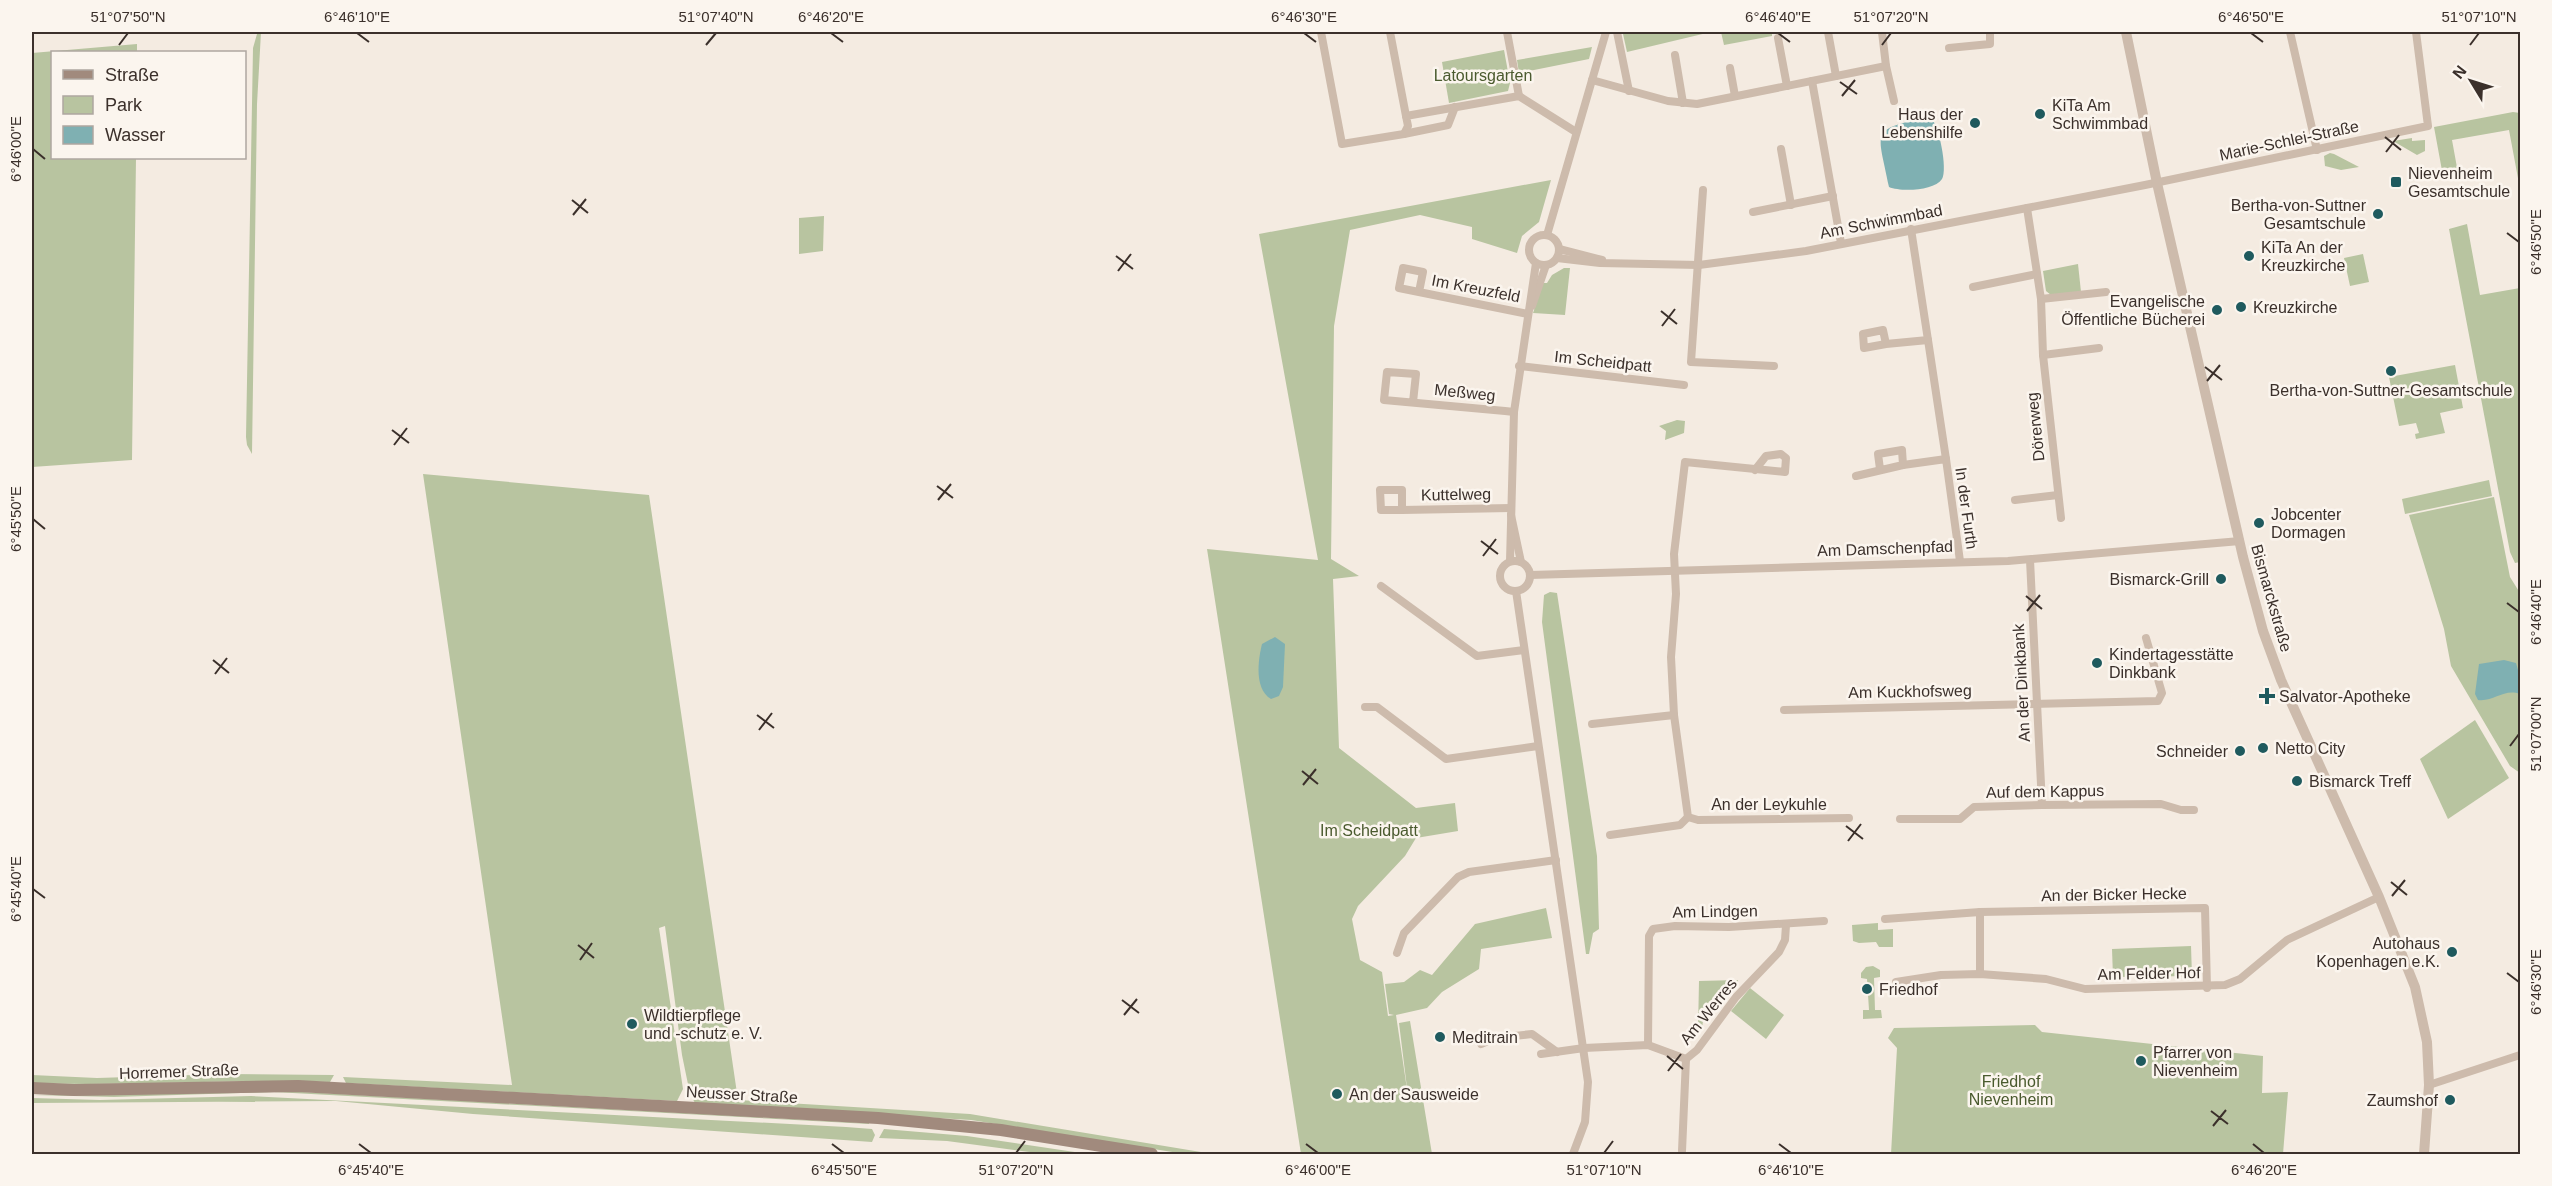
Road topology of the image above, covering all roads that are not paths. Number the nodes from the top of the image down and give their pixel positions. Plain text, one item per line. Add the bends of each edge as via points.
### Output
1 (1321, 32) edge
2 (1389, 32) edge
3 (1507, 32) edge
4 (1606, 32) edge
5 (1617, 32) edge
6 (1828, 32) edge
7 (1882, 32) edge
8 (1993, 32) edge
9 (2126, 32) edge
10 (2290, 32) edge
11 (2416, 32) edge
12 (1778, 38) dead end
13 (1949, 48) dead end
14 (1676, 55) dead end
15 (1887, 66) junction
16 (1730, 68) dead end
17 (1836, 76) junction
18 (1592, 80) junction
19 (1812, 81) junction
20 (1787, 86) junction
21 (1629, 91) junction
22 (1519, 96) junction
23 (1735, 96) junction
24 (1894, 101) dead end
25 (1683, 103) junction
26 (1455, 107) junction
27 (1406, 116) junction
28 (1576, 132) junction
29 (1404, 134) junction
30 (1781, 149) dead end
31 (2317, 150) junction
32 (2157, 183) junction
33 (1703, 190) dead end
34 (1833, 196) junction
35 (1791, 205) junction
36 (2027, 208) junction
37 (1753, 212) dead end
38 (1911, 229) junction
39 (1547, 235) junction
40 (1841, 243) junction
41 (1558, 254) junction
42 (1536, 263) junction
43 (1699, 265) junction
44 (1546, 266) junction
45 (2037, 274) junction
46 (1973, 287) dead end
47 (1419, 292) dead end
48 (2106, 292) dead end
49 (2041, 299) junction
50 (1528, 314) junction
51 (1928, 340) junction
52 (1886, 344) dead end
53 (2099, 348) dead end
54 (2043, 355) junction
55 (1519, 366) junction
56 (1774, 366) dead end
57 (1684, 385) dead end
58 (1413, 402) junction
59 (1514, 412) junction
60 (1946, 459) junction
61 (1903, 465) junction
62 (1880, 469) junction
63 (1755, 470) dead end
64 (1857, 476) dead end
65 (2058, 495) junction
66 (2015, 500) dead end
67 (1402, 510) dead end
68 (1511, 512) junction
69 (2061, 518) dead end
70 (2240, 541) junction
71 (2030, 560) junction
72 (1510, 561) junction
73 (1960, 561) junction
74 (1521, 562) junction
75 (1675, 570) junction
76 (1530, 575) junction
77 (1381, 586) dead end
78 (1516, 591) junction
79 (2146, 638) dead end
80 (1524, 650) junction
81 (2037, 703) junction
82 (1365, 707) dead end
83 (1784, 710) dead end
84 (1674, 715) junction
85 (1592, 724) dead end
86 (1538, 746) junction
87 (2042, 805) junction
88 (2194, 810) dead end
89 (1688, 817) junction
90 (1850, 818) dead end
91 (1900, 819) dead end
92 (1610, 835) dead end
93 (1556, 860) junction
94 (2379, 897) junction
95 (1980, 912) junction
96 (1885, 919) dead end
97 (1824, 921) dead end
98 (1786, 925) junction
99 (1397, 953) dead end
100 (1980, 974) junction
101 (1896, 982) dead end
102 (2207, 988) junction
103 (1480, 1044) dead end
104 (1648, 1046) junction
105 (1584, 1048) junction
106 (1557, 1052) junction
107 (1541, 1054) dead end
108 (2520, 1055) edge
109 (1686, 1059) junction
110 (2429, 1085) junction
111 (328, 1087) joint
112 (32, 1088) edge
113 (1682, 1151) dead end
114 (1152, 1155) edge
115 (1573, 1155) edge
116 (2424, 1155) edge

1 - 29 street via 1342,144
2 - 27 street
3 - 22 street
4 - 18 street
5 - 21 street
6 - 17 street
7 - 15 street
8 - 13 street via 1990,44
9 - 32 street, Bismarckstraße
10 - 31 street
11 - 31 street, Marie-Schlei-Straße via 2428,126
12 - 20 street
14 - 25 street
15 - 17 street
15 - 24 street
16 - 23 street
17 - 19 street
18 - 21 street
18 - 28 street
19 - 20 street
19 - 34 street
20 - 23 street
21 - 25 street
22 - 26 street
22 - 28 street
23 - 25 street
26 - 27 street
26 - 29 street via 1448,125
27 - 29 street via 1408,126
28 - 39 street
30 - 35 street
31 - 32 street, Marie-Schlei-Straße
32 - 36 street, Am Schwimmbad
32 - 70 street, Bismarckstraße
33 - 43 street
34 - 35 street
34 - 40 street
35 - 37 street
36 - 38 street, Am Schwimmbad
36 - 45 street, Dörerweg
38 - 40 street, Am Schwimmbad
38 - 51 street, In der Furth
39 - 41 street via 1556,240
39 - 42 street via 1536,237 1530,244 1529,255
40 - 43 street, Am Schwimmbad
41 - 43 street, Am Schwimmbad via 1608,262
41 - 44 street
42 - 44 street
42 - 50 street
43 - 56 street via 1691,362
44 - 50 street
45 - 46 street
45 - 49 street, Dörerweg
47 - 50 street, Im Kreuzfeld
48 - 49 street
49 - 54 street, Dörerweg
50 - 55 street
51 - 52 street
51 - 60 street, In der Furth
53 - 54 street
54 - 65 street, Dörerweg
55 - 57 street, Im Scheidpatt
55 - 59 street
58 - 58 street, Meßweg via 1384,399 1387,372 1416,374
58 - 59 street, Meßweg
59 - 68 street
60 - 61 street, In der Furth
60 - 73 street, In der Furth
61 - 62 street, In der Furth
61 - 62 street via 1902,450 1878,454
62 - 64 street, In der Furth
63 - 75 street, An der Leykuhle via 1685,462
65 - 66 street
65 - 69 street, Dörerweg
67 - 68 street, Kuttelweg
68 - 72 street
68 - 74 street
70 - 71 street, Am Damschenpfad
70 - 94 street, Bismarckstraße via 2252,593 2281,680
71 - 73 street, Am Damschenpfad
71 - 81 street, An der Dinkbank
72 - 74 street
72 - 78 street via 1500,571 1500,581 1506,589
73 - 75 street, Am Damschenpfad
74 - 76 street
75 - 76 street, Am Damschenpfad
75 - 84 street, An der Leykuhle via 1671,657
76 - 78 street via 1528,584
77 - 80 street via 1478,656
78 - 80 street
79 - 81 street, Am Kuckhofsweg via 2162,693 2158,701
80 - 86 street
81 - 83 street, Am Kuckhofsweg
81 - 87 street, An der Dinkbank
82 - 86 street via 1377,707 1446,759
84 - 85 street
84 - 89 street, An der Leykuhle
86 - 93 street
87 - 88 street, Auf dem Kappus via 2161,804
87 - 91 street, Auf dem Kappus via 1974,807 1960,819
89 - 90 street, An der Leykuhle
89 - 92 street, An der Leykuhle via 1680,825
93 - 99 street via 1469,872 1458,877 1404,933
93 - 105 street
94 - 102 street, Am Felder Hof via 2287,940 2240,979
94 - 110 street, Bismarckstraße via 2415,987 2427,1042
95 - 96 street, An der Bicker Hecke
95 - 100 street
95 - 102 street, An der Bicker Hecke via 2205,908
97 - 98 street, Am Lindgen
98 - 104 street, Am Lindgen via 1653,929 1649,936
98 - 109 street, Am Werres via 1779,952
100 - 101 street, Am Felder Hof
100 - 102 street, Am Felder Hof via 2046,979 2085,989
103 - 106 street via 1495,1038 1532,1034
104 - 105 street, Am Werres
104 - 109 street, Am Werres
105 - 106 street
105 - 115 street via 1587,1108
106 - 107 street
108 - 110 street
109 - 113 street
110 - 116 street, Bismarckstraße
111 - 112 main road, Horremer Straße
111 - 114 main road, Neusser Straße via 918,1121 1001,1130

